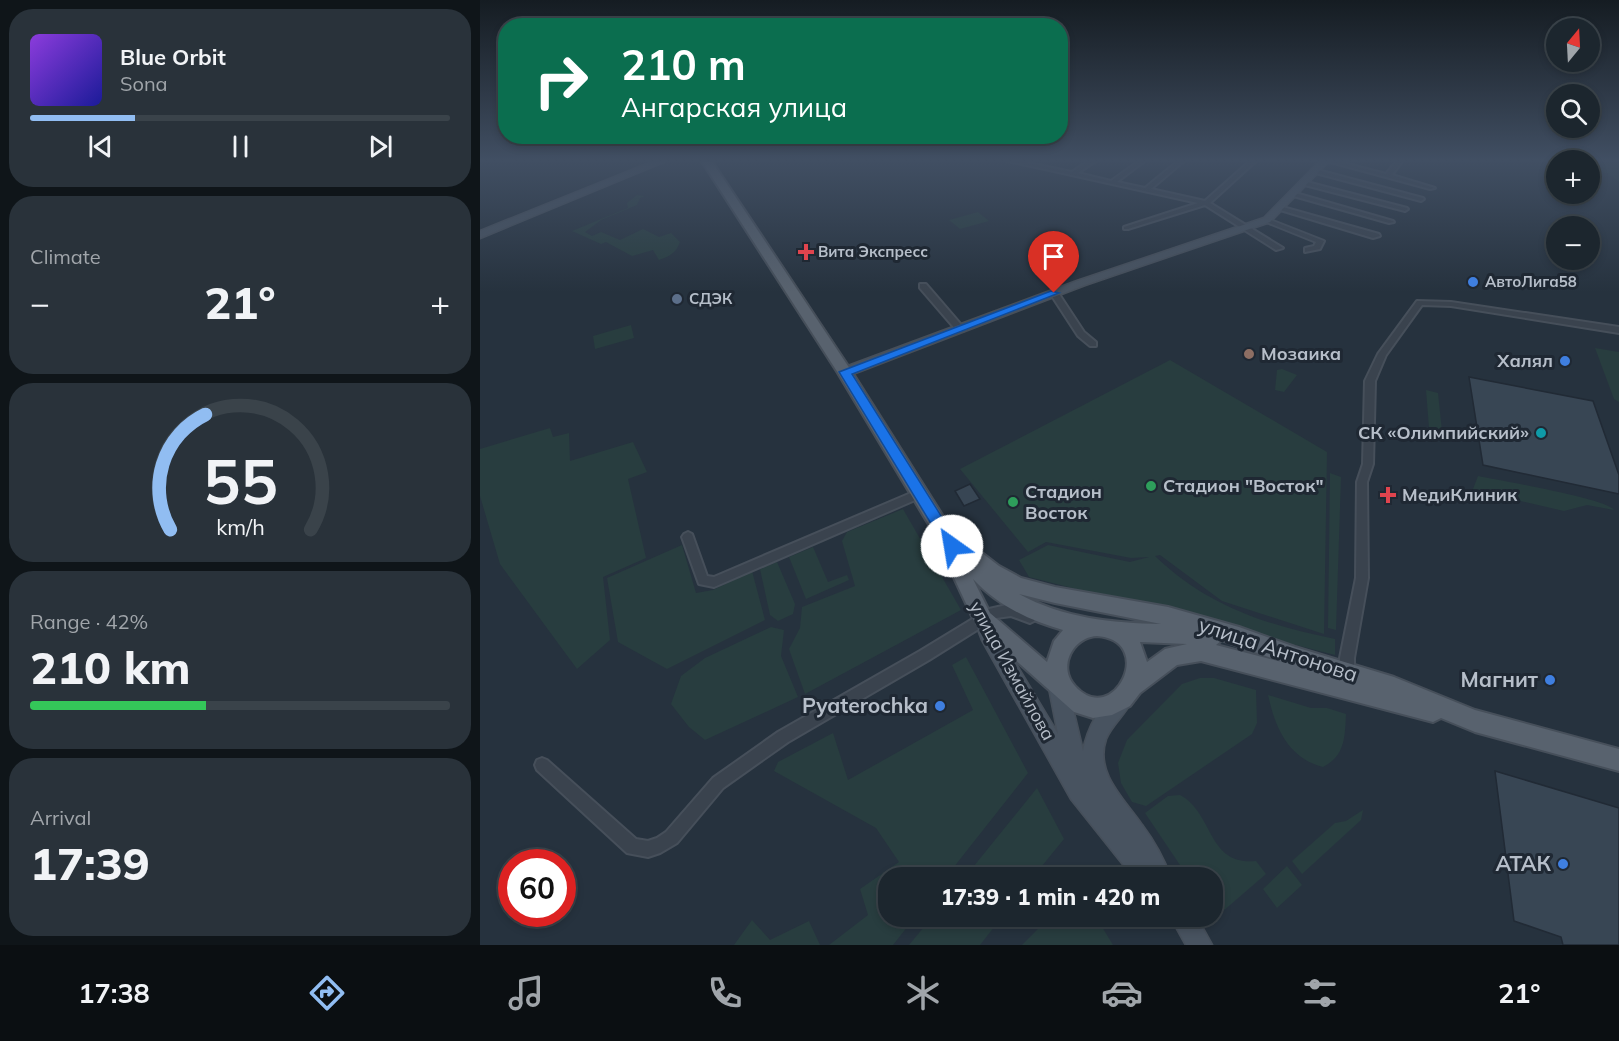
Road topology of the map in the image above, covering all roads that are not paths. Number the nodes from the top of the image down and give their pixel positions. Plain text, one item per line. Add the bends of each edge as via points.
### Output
1 (556, 204) edge
2 (735, 204) edge
3 (1202, 204) edge
4 (1208, 204) edge
5 (1283, 204) edge
6 (1328, 204) edge
7 (1386, 204) edge
8 (1279, 208) junction
9 (1405, 209) dead end
10 (1266, 220) junction
11 (1391, 222) dead end
12 (1245, 226) junction
13 (1126, 228) dead end
14 (480, 235) edge
15 (1376, 236) dead end
16 (1279, 248) dead end
17 (1308, 250) dead end
18 (923, 286) dead end
19 (1054, 293) junction
20 (960, 329) junction
21 (1619, 330) edge
22 (1093, 345) dead end
23 (845, 372) junction
24 (918, 494) junction
25 (688, 537) dead end
26 (949, 540) junction
27 (1049, 618) junction
28 (983, 619) junction
29 (1090, 627) junction
30 (1117, 632) junction
31 (1295, 657) junction
32 (1349, 681) junction
33 (1060, 685) junction
34 (1128, 692) junction
35 (1619, 760) edge
36 (542, 765) dead end
37 (1098, 812) junction
38 (1140, 867) edge
39 (1154, 867) edge
40 (1189, 927) edge
41 (1200, 945) edge

1 - 14 street
2 - 23 main road, улица Измайлова
3 - 13 street
4 - 12 street
5 - 8 street
6 - 11 street
7 - 9 street
8 - 10 street
8 - 15 street
10 - 12 street
10 - 17 street via 1320,241
12 - 16 street
12 - 19 street
18 - 20 street
19 - 20 street
19 - 22 street
20 - 23 street
21 - 32 street via 1451,304 1420,303 1382,354 1370,381 1368,464 1362,482 1362,578 1347,658
23 - 24 main road, улица Измайлова
24 - 25 street via 714,582 703,580
24 - 26 main road, улица Измайлова
26 - 27 main road via 1004,595
26 - 28 main road, улица Измайлова
26 - 31 main road, улица Антонова via 1017,585 1168,616
27 - 28 street via 1004,610
27 - 29 main road
28 - 33 main road
28 - 36 street via 725,777 703,797 681,829 658,848 645,851 633,847
28 - 37 street, улица Измайлова via 988,634 1080,791
29 - 30 main road
29 - 33 main road via 1065,640 1057,656
30 - 31 main road via 1195,635
30 - 34 main road via 1126,639 1136,658 1137,668
31 - 32 main road, улица Антонова
32 - 34 main road via 1201,651 1172,656
32 - 35 main road, улица Антонова via 1394,687 1475,721
33 - 34 main road via 1094,707 1109,706
33 - 37 street, улица Измайлова via 1069,741
34 - 39 street via 1096,739 1097,775 1103,792
37 - 38 street, улица Измайлова
40 - 41 street

